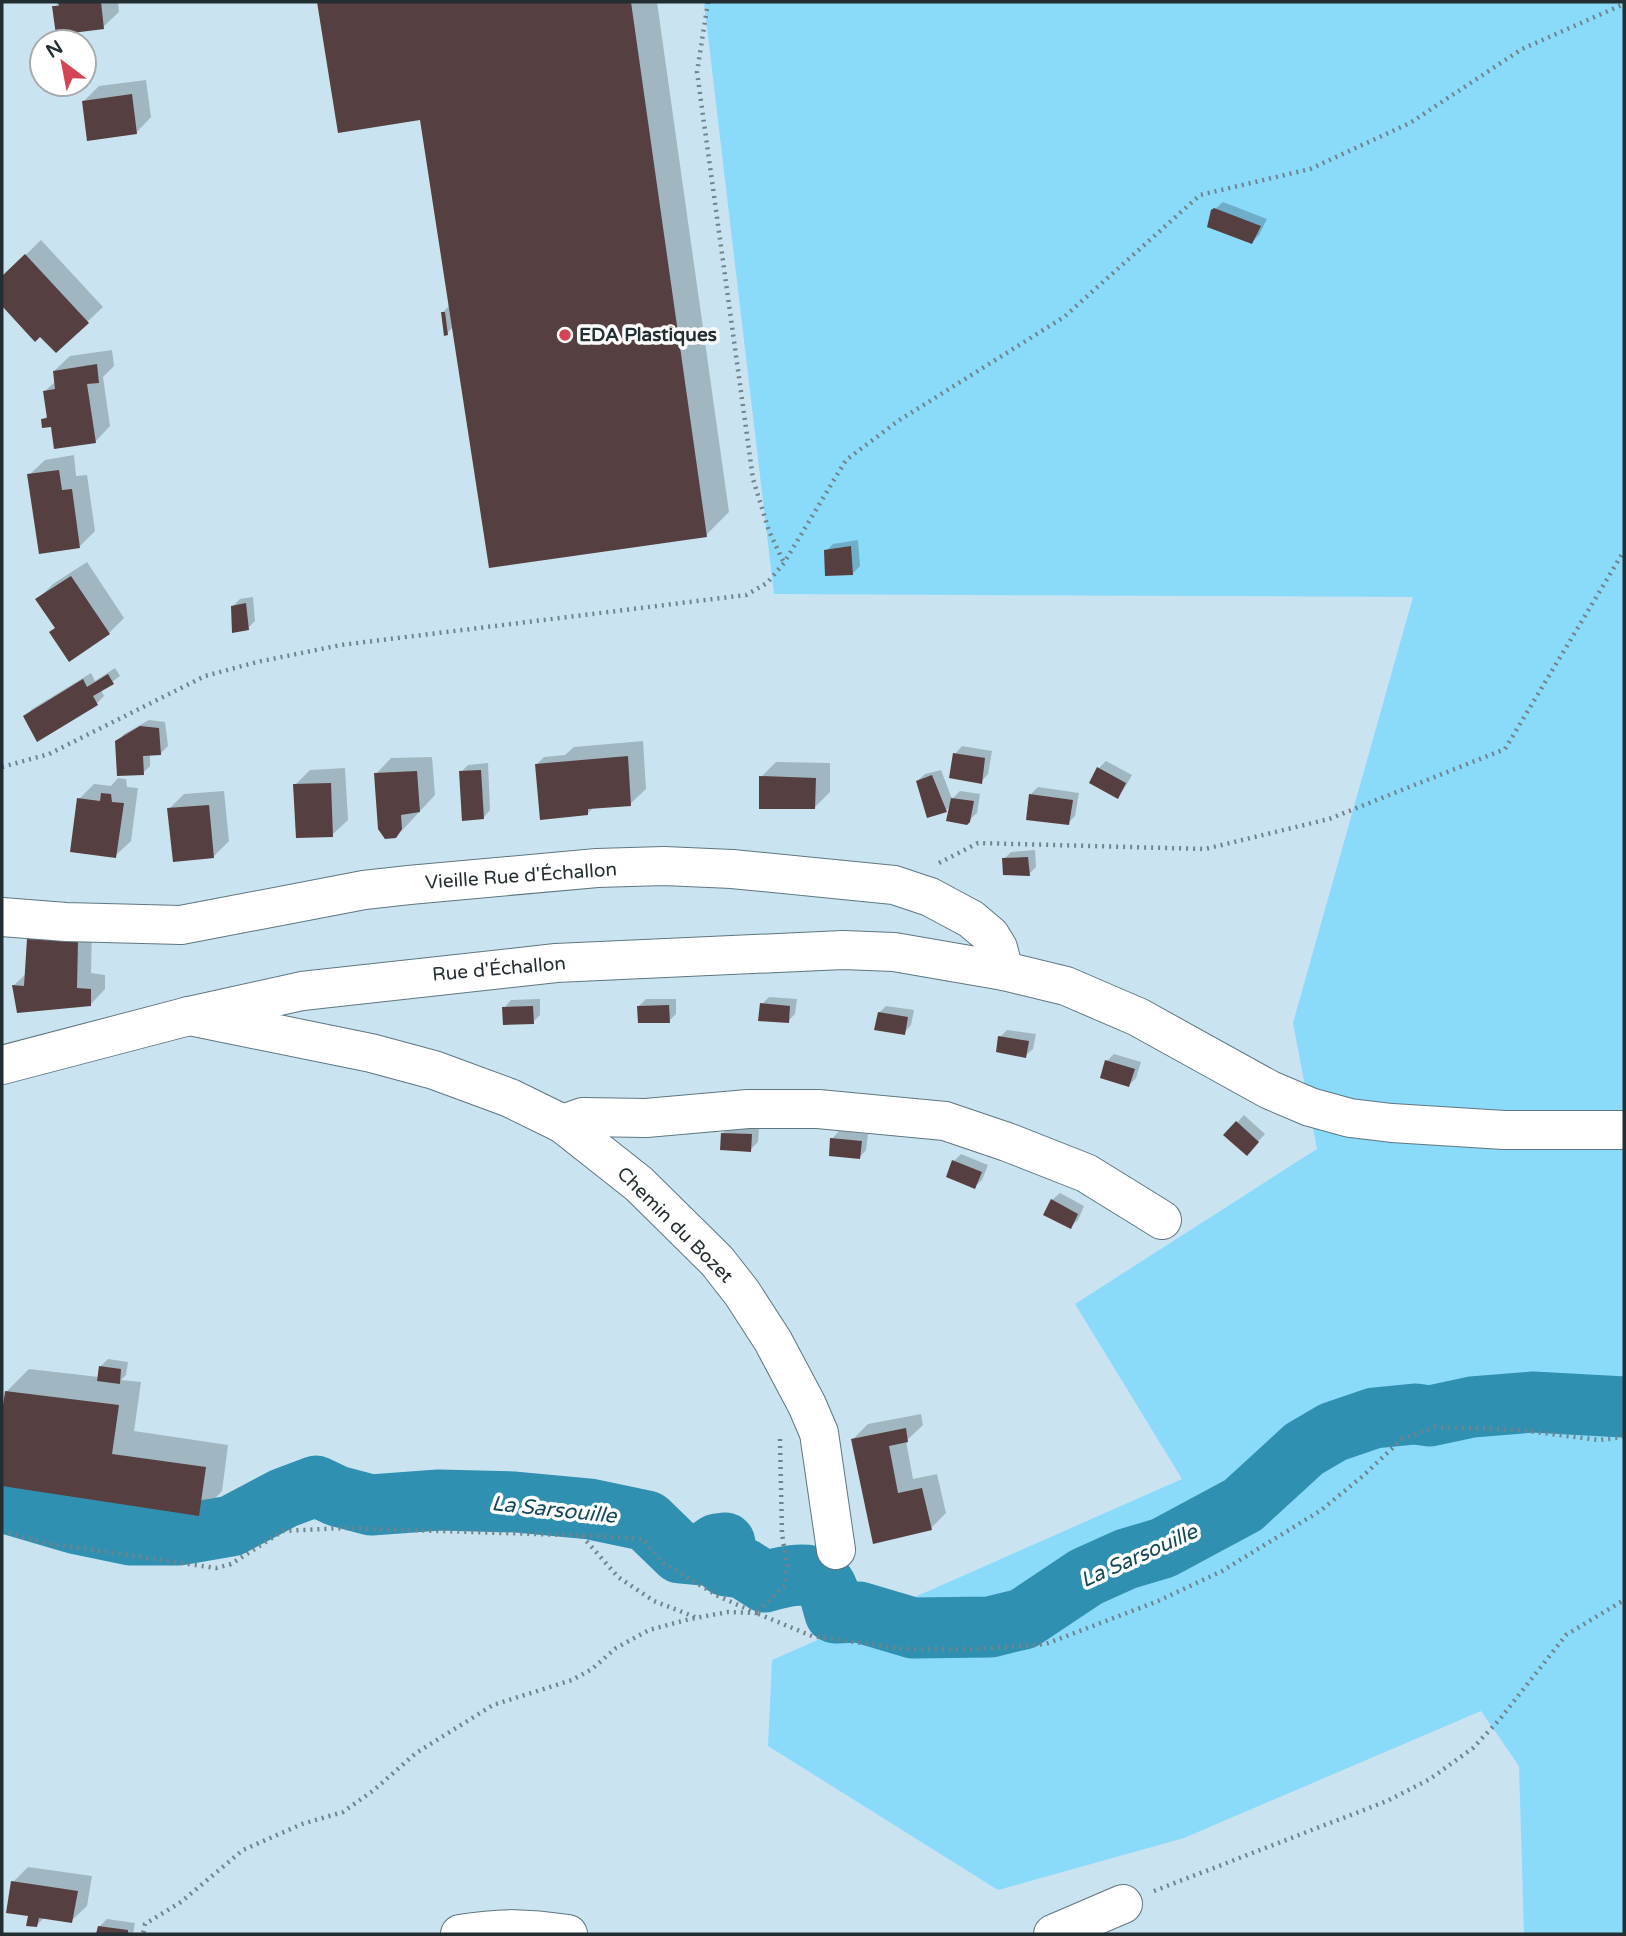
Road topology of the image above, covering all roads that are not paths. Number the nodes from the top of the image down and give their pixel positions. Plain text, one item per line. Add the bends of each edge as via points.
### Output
1 (2, 917) edge
2 (1004, 971) junction
3 (190, 1016) junction
4 (2, 1065) edge
5 (563, 1124) junction
6 (1624, 1130) edge
7 (1163, 1220) dead end
8 (836, 1550) dead end
9 (1124, 1903) road end
10 (460, 1934) edge
11 (568, 1934) edge
12 (1053, 1934) edge

1 - 2 main road, Vieille Rue d'Échallon via 181,925 364,890 597,868 732,869 894,885 930,897 990,935
2 - 3 main road, Rue d'Échallon via 894,952 843,950 556,963 302,991
2 - 6 main road, Rue d'Échallon via 1066,986 1114,1006 1270,1090 1350,1118 1504,1130
3 - 4 main road, Rue d'Échallon
3 - 5 main road, Chemin du Bozet via 434,1070 510,1098
5 - 7 main road via 583,1117 646,1118 748,1109 818,1109 945,1121 1086,1173
5 - 8 main road, Chemin du Bozet via 639,1184 717,1261 773,1341 819,1433
9 - 12 main road
10 - 11 main road via 495,1928

